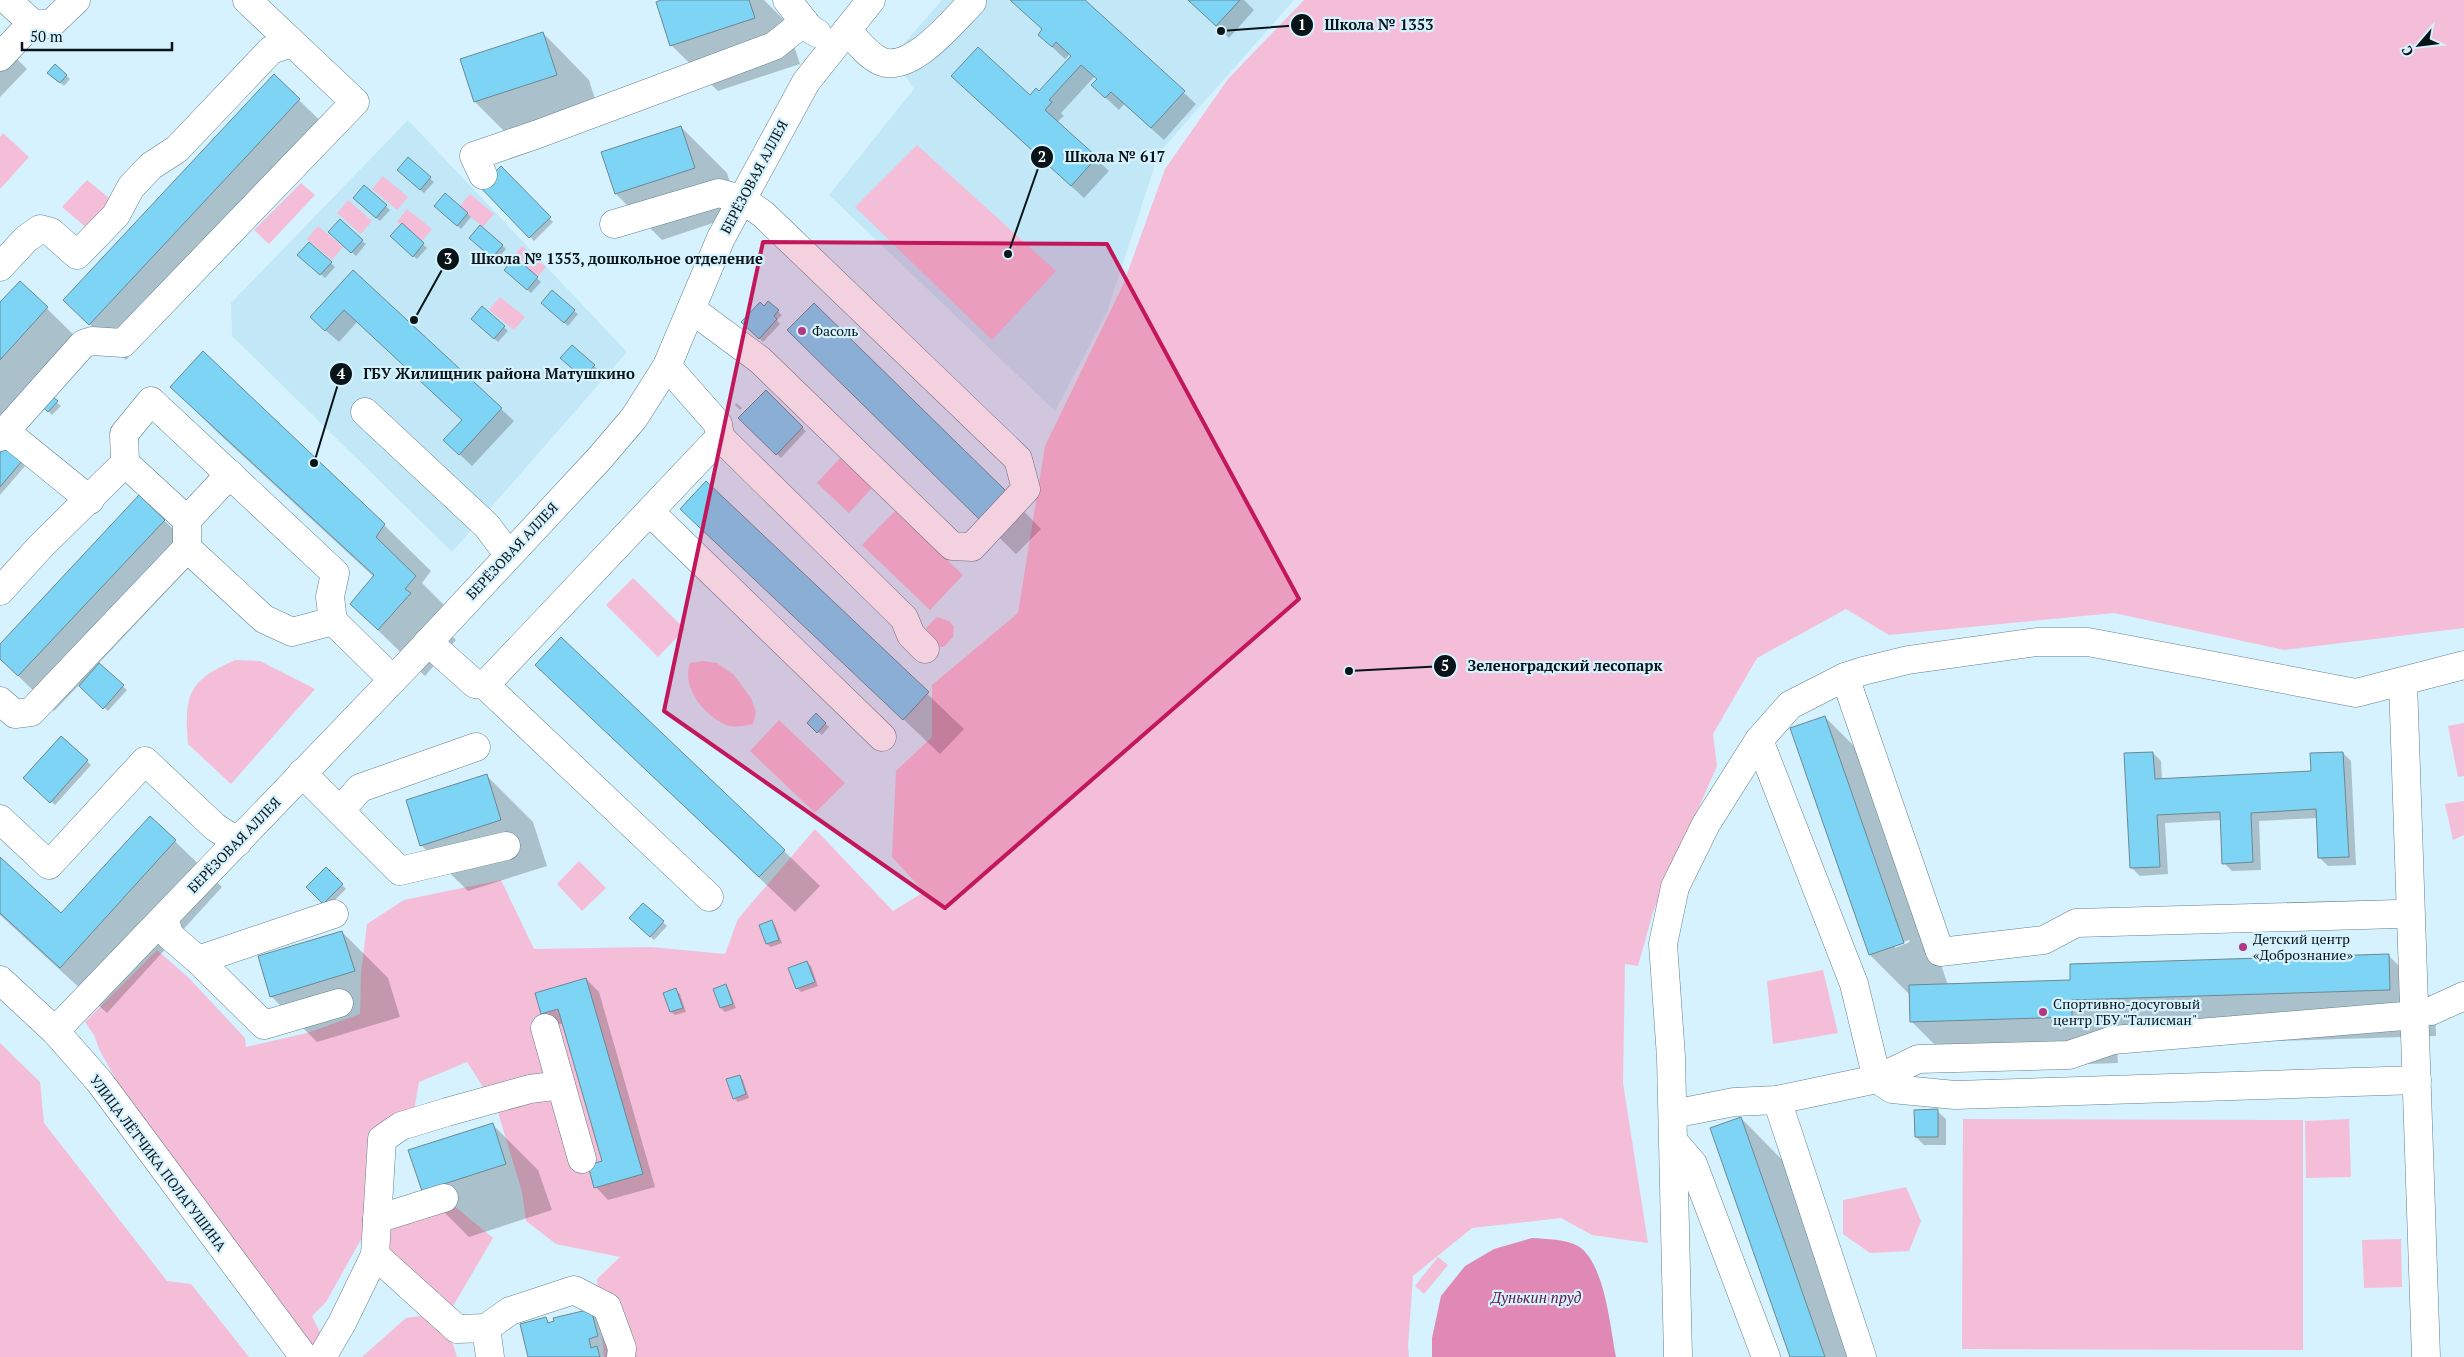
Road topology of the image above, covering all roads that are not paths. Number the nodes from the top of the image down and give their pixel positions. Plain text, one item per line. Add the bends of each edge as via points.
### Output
1 (7, 0) edge
2 (76, 0) edge
3 (247, 0) edge
4 (787, 0) edge
5 (871, 0) edge
6 (972, 2) dead end
7 (804, 22) junction
8 (32, 23) junction
9 (841, 37) junction
10 (292, 43) junction
11 (0, 58) edge
12 (483, 175) dead end
13 (741, 199) junction
14 (614, 224) dead end
15 (0, 266) edge
16 (691, 309) junction
17 (667, 366) junction
18 (365, 412) dead end
19 (3, 434) edge
20 (720, 437) junction
21 (125, 463) junction
22 (230, 474) junction
23 (90, 500) junction
24 (650, 512) junction
25 (187, 520) junction
26 (187, 548) junction
27 (508, 554) junction
28 (0, 591) edge
29 (333, 621) junction
30 (428, 642) junction
31 (925, 649) dead end
32 (2464, 665) edge
33 (1845, 677) junction
34 (392, 679) junction
35 (2403, 682) junction
36 (485, 685) junction
37 (0, 701) edge
38 (882, 737) dead end
39 (1759, 740) junction
40 (476, 748) dead end
41 (302, 773) junction
42 (341, 810) junction
43 (0, 819) edge
44 (238, 842) junction
45 (506, 846) dead end
46 (709, 897) dead end
47 (334, 914) dead end
48 (2398, 914) dead end
49 (164, 919) junction
50 (198, 960) junction
51 (0, 980) edge
52 (2464, 996) edge
53 (338, 1003) dead end
54 (2431, 1010) dead end
55 (2404, 1016) dead end
56 (545, 1028) dead end
57 (55, 1031) junction
58 (1877, 1079) junction
59 (2417, 1080) junction
60 (561, 1085) junction
61 (1777, 1100) junction
62 (1673, 1114) junction
63 (1674, 1142) junction
64 (582, 1159) dead end
65 (444, 1198) dead end
66 (377, 1219) junction
67 (375, 1255) junction
68 (486, 1328) junction
69 (304, 1357) edge
70 (322, 1357) edge
71 (490, 1357) edge
72 (621, 1357) edge
73 (1678, 1357) edge
74 (1766, 1357) edge
75 (1862, 1357) edge
76 (2426, 1357) edge

1 - 8 street
2 - 8 street via 51,24
3 - 10 street
4 - 7 street
5 - 9 street, БЕРЁЗОВАЯ АЛЛЕЯ
6 - 9 street via 922,51 896,64 881,62
7 - 9 street via 810,29
7 - 12 street via 774,46 474,156
8 - 11 street
9 - 13 street, БЕРЁЗОВАЯ АЛЛЕЯ via 806,82
10 - 15 street via 271,50 177,149 151,166 131,187 116,215 76,255 51,232 40,229
10 - 19 street via 355,102 123,343 92,340 83,344
13 - 14 street via 719,193
13 - 16 street, БЕРЁЗОВАЯ АЛЛЕЯ
13 - 16 street via 764,214 1018,459 1026,489 972,547 952,546 760,360
16 - 17 street, БЕРЁЗОВАЯ АЛЛЕЯ
17 - 20 street via 718,424
17 - 27 street, БЕРЁЗОВАЯ АЛЛЕЯ via 634,418
18 - 27 street via 487,526
19 - 23 street
20 - 24 street
20 - 31 street via 904,618 911,635
21 - 22 street via 124,434 151,402
21 - 23 street
21 - 25 street
22 - 25 street
22 - 29 street via 336,573 330,597
23 - 28 street via 40,547
24 - 36 street
24 - 38 street
25 - 26 street
26 - 29 street via 264,619 292,632
26 - 37 street via 31,712 15,714
27 - 30 street, БЕРЁЗОВАЯ АЛЛЕЯ
29 - 34 street
30 - 34 street, БЕРЁЗОВАЯ АЛЛЕЯ
30 - 36 street via 475,684
32 - 35 street
33 - 35 street via 1908,660 2037,642 2088,642 2356,693
33 - 39 street via 1790,705
33 - 48 street via 1940,952 2044,940 2076,923
34 - 41 street, БЕРЁЗОВАЯ АЛЛЕЯ
35 - 59 street
36 - 46 street
39 - 58 street via 1854,984
39 - 62 street via 1706,824 1675,887 1663,944
40 - 42 street via 360,788
41 - 42 street
41 - 44 street, БЕРЁЗОВАЯ АЛЛЕЯ
42 - 45 street via 400,871
43 - 44 street via 49,865 145,761 214,827
44 - 49 street, БЕРЁЗОВАЯ АЛЛЕЯ
47 - 50 street
49 - 50 street via 170,936
49 - 57 street, БЕРЁЗОВАЯ АЛЛЕЯ
50 - 53 street via 264,1025
51 - 57 street, УЛИЦА ЛЁТЧИКА ПОЛАГУШИНА
52 - 54 street
55 - 58 street via 2113,1040 2069,1055 1918,1059
56 - 60 street
57 - 69 street, УЛИЦА ЛЁТЧИКА ПОЛАГУШИНА via 98,1082
58 - 59 street via 1892,1089 1955,1094
58 - 61 street
59 - 76 street
60 - 64 street
60 - 66 street via 530,1089 401,1126 382,1139
61 - 62 street via 1734,1102
61 - 75 street
62 - 63 street
63 - 73 street
63 - 74 street via 1693,1164
65 - 66 street
66 - 67 street
67 - 68 street via 456,1329
67 - 70 street
68 - 71 street
68 - 72 street via 510,1311 574,1290 607,1307 622,1348

